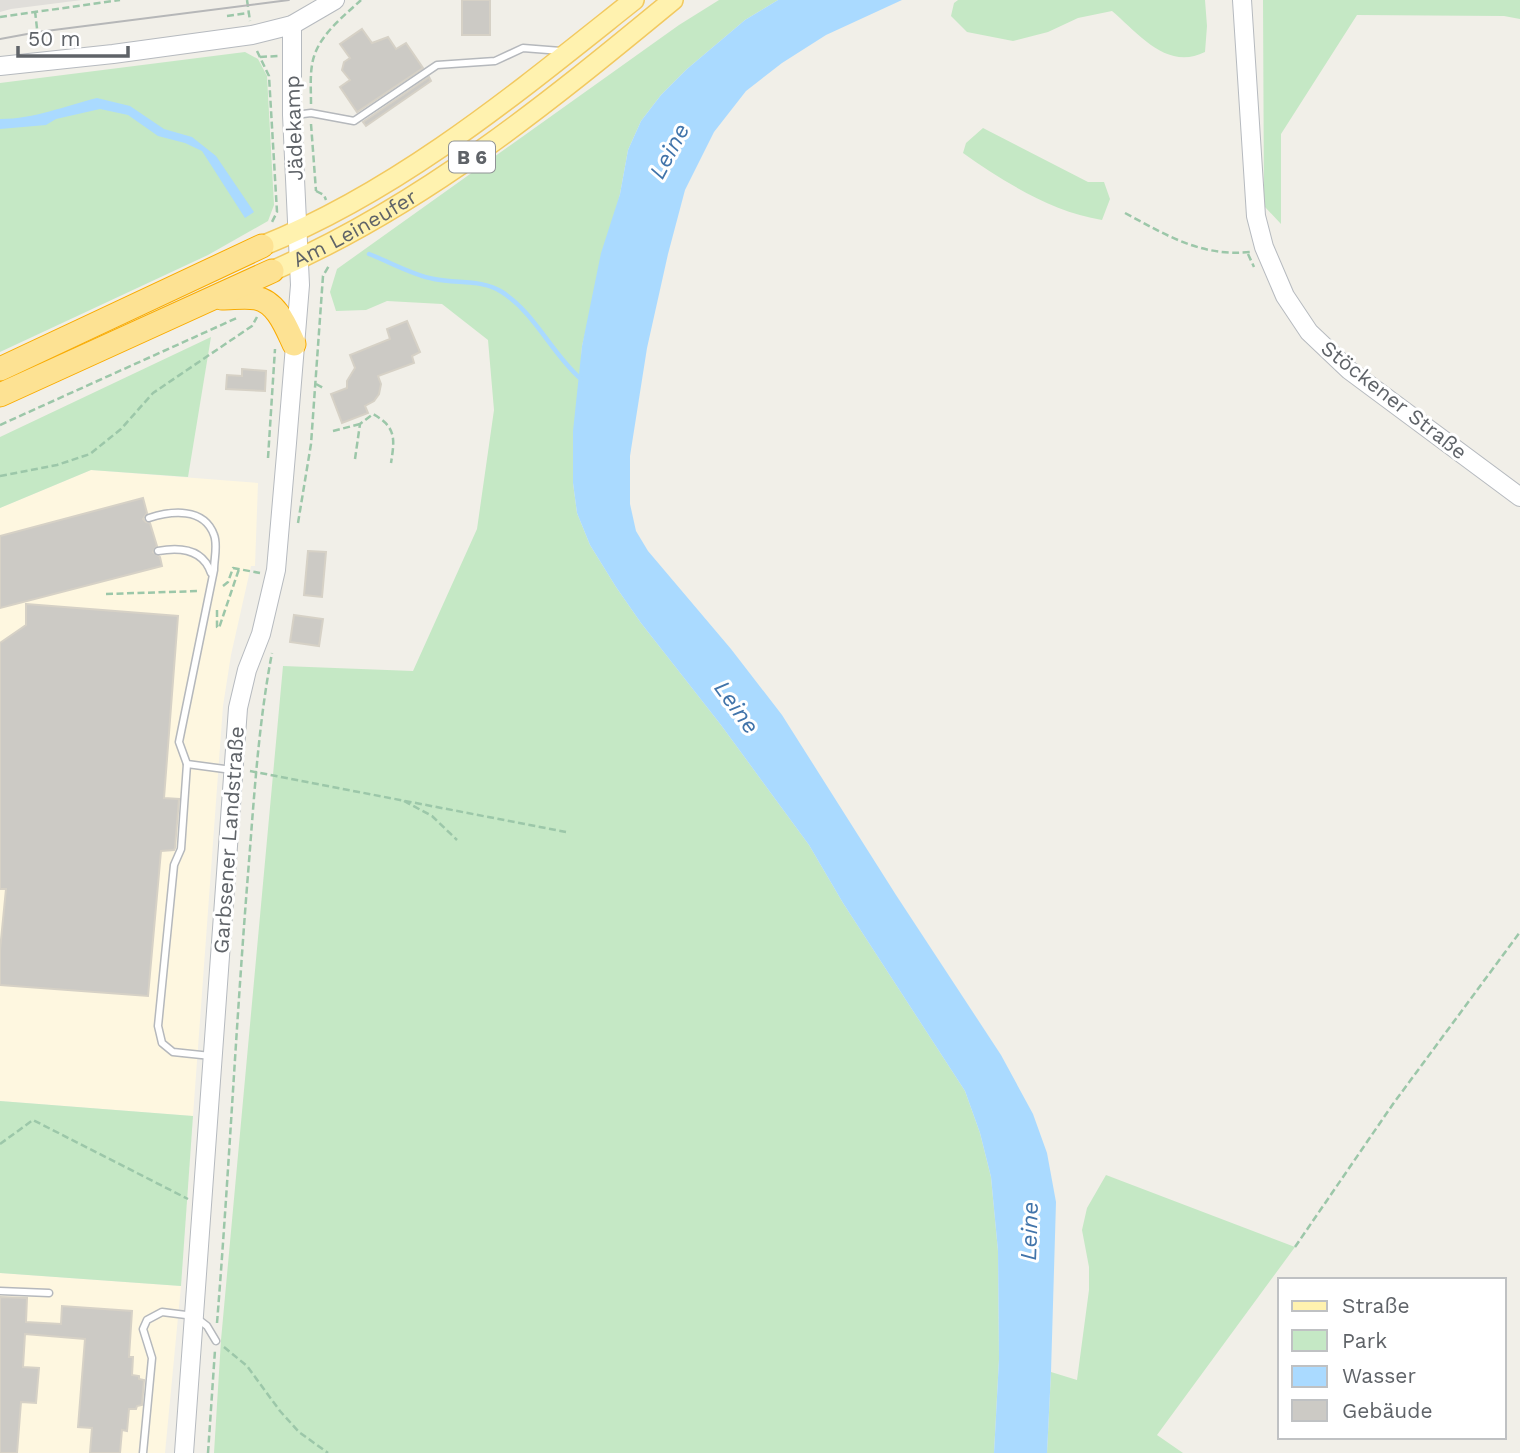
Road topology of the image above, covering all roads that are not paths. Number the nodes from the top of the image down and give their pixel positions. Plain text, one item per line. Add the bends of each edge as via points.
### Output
1 (335, 0) edge
2 (634, 0) edge
3 (673, 0) edge
4 (1242, 0) edge
5 (292, 24) junction
6 (570, 51) junction
7 (0, 65) edge
8 (292, 115) junction
9 (298, 232) junction
10 (262, 246) joint
11 (300, 259) junction
12 (272, 271) joint
13 (212, 298) junction
14 (294, 344) junction
15 (0, 369) edge
16 (0, 394) edge
17 (1520, 497) edge
18 (149, 518) dead end
19 (158, 551) dead end
20 (212, 576) junction
21 (187, 764) junction
22 (234, 770) junction
23 (213, 1056) junction
24 (0, 1291) edge
25 (49, 1293) dead end
26 (194, 1316) junction
27 (216, 1341) road end
28 (143, 1453) edge
29 (184, 1453) edge

1 - 5 street
2 - 6 main road, Am Leineufer / B 6
3 - 11 main road, Am Leineufer / B 6 via 530,116 448,174
4 - 17 street, Stöckener Straße via 1256,250 1309,332 1349,370
5 - 7 street via 252,35
5 - 8 street, Jädekamp
6 - 8 lane via 523,48 495,61 437,65 354,121 311,113
6 - 9 main road, Am Leineufer / B 6 via 430,154
8 - 9 street, Jädekamp
9 - 10 main road, Am Leineufer / B 6
9 - 11 street, Garbsener Landstraße
10 - 15 highway, Am Leineufer / B 6
11 - 12 main road, Am Leineufer / B 6
11 - 14 street, Garbsener Landstraße
12 - 13 highway, Am Leineufer / B 6
13 - 14 highway via 266,302 281,317
13 - 16 highway, Am Leineufer / B 6
14 - 22 street, Garbsener Landstraße via 276,570 239,708
18 - 20 lane via 182,513 205,522 214,534
19 - 20 lane via 192,551 208,565
20 - 21 lane via 179,742
21 - 22 lane
21 - 23 lane via 158,1026 162,1043 173,1052
22 - 23 street, Garbsener Landstraße
23 - 26 street, Garbsener Landstraße
24 - 25 lane
26 - 27 lane via 208,1326
26 - 28 lane via 162,1312 147,1320 142,1329 152,1358
26 - 29 street, Garbsener Landstraße

